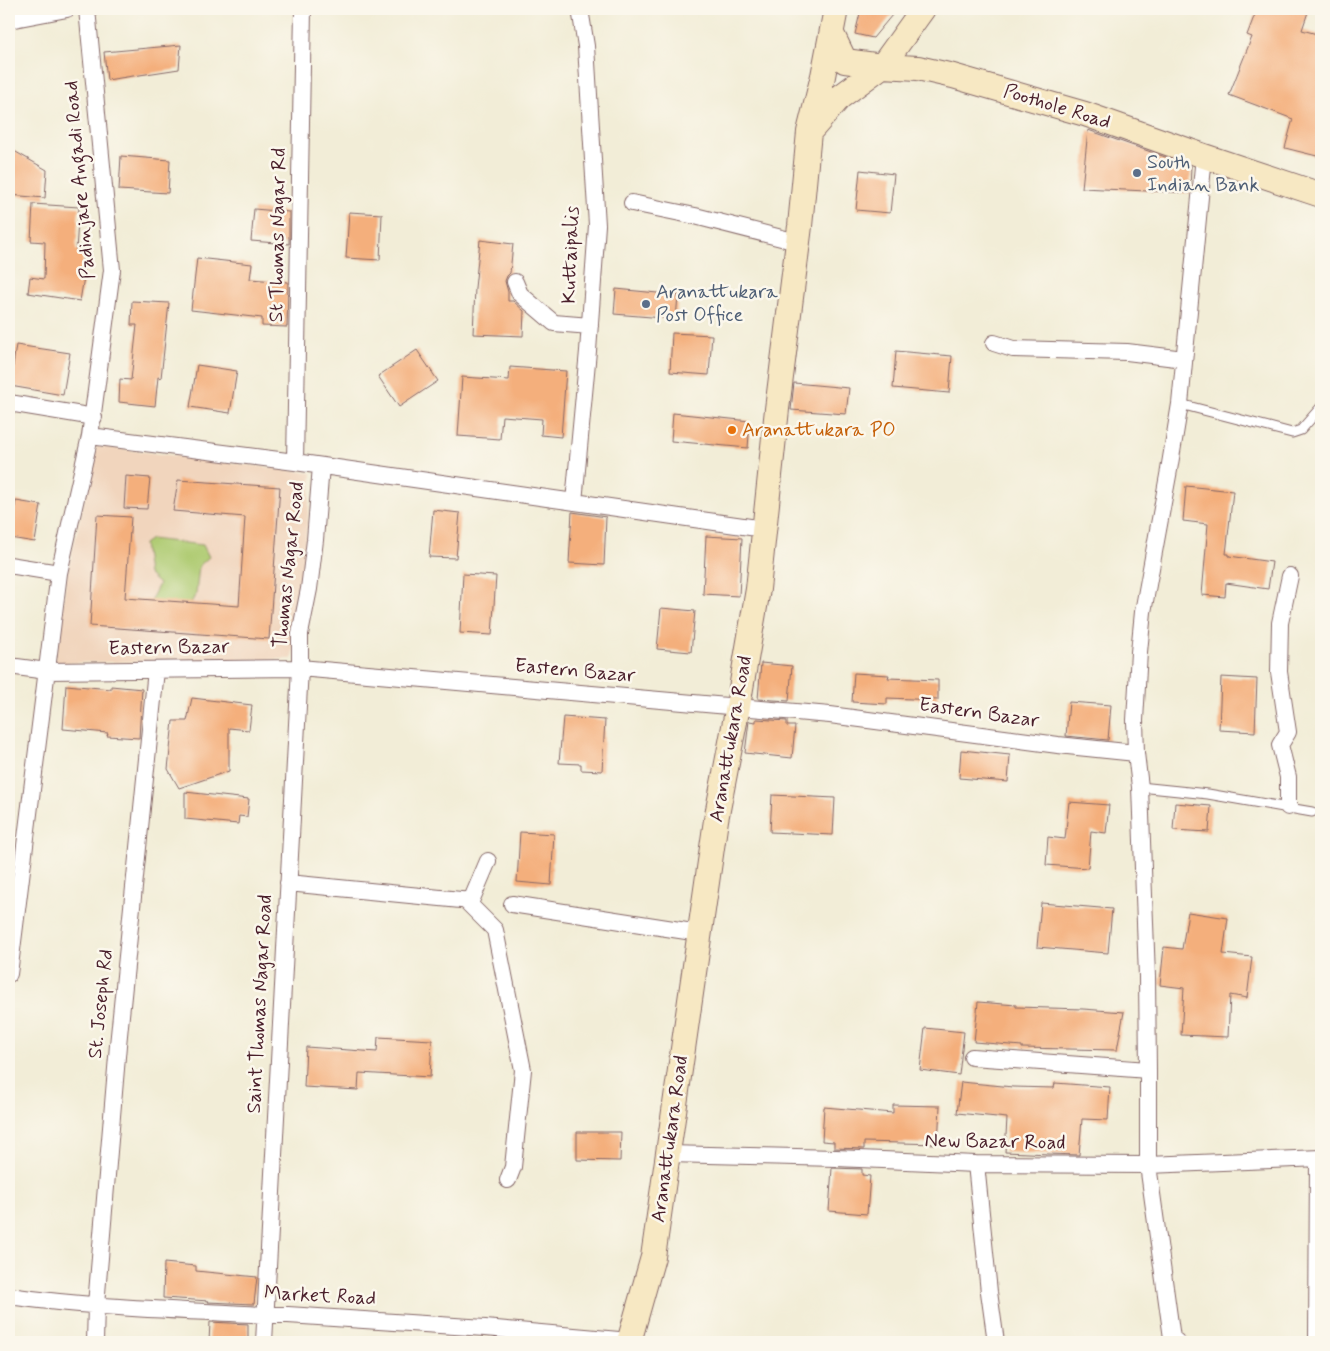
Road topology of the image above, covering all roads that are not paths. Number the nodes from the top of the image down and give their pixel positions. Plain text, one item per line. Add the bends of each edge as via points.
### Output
1 (67, 9) edge
2 (87, 9) edge
3 (303, 9) edge
4 (580, 9) edge
5 (836, 9) edge
6 (923, 9) edge
7 (9, 20) edge
8 (832, 34) junction
9 (882, 66) junction
10 (809, 132) junction
11 (1204, 156) junction
12 (1321, 195) edge
13 (632, 203) dead end
14 (797, 242) junction
15 (515, 282) dead end
16 (590, 326) junction
17 (994, 343) dead end
18 (1184, 359) junction
19 (9, 403) edge
20 (1180, 404) junction
21 (1321, 407) edge
22 (94, 417) junction
23 (90, 436) junction
24 (295, 462) junction
25 (321, 466) junction
26 (574, 502) junction
27 (764, 529) junction
28 (9, 565) edge
29 (60, 574) junction
30 (1290, 576) dead end
31 (9, 666) edge
32 (300, 668) junction
33 (156, 670) junction
34 (47, 671) junction
35 (738, 706) junction
36 (1136, 753) junction
37 (1140, 787) junction
38 (1288, 807) junction
39 (1312, 812) dead end
40 (488, 861) dead end
41 (288, 883) junction
42 (465, 900) junction
43 (512, 904) dead end
44 (698, 933) junction
45 (9, 974) edge
46 (972, 1057) dead end
47 (1148, 1070) junction
48 (668, 1154) junction
49 (1320, 1158) edge
50 (976, 1164) junction
51 (1148, 1165) junction
52 (508, 1180) dead end
53 (9, 1296) edge
54 (96, 1305) junction
55 (265, 1315) junction
56 (1174, 1340) edge
57 (95, 1342) edge
58 (264, 1342) edge
59 (629, 1342) edge
60 (996, 1342) edge
61 (1317, 1342) edge

1 - 7 street
2 - 22 street, Padinjare Angadi Road via 112,270
3 - 24 street, St Thomas Nagar Rd
4 - 16 street, Kuttaipalis via 586,46 597,224
5 - 8 main road, Aranattukara Road
6 - 9 main road
8 - 9 main road, Poothole Road via 845,61
8 - 10 main road, Aranattukara Road
9 - 10 main road via 840,97
9 - 11 main road, Poothole Road via 918,68 953,76 1084,114
10 - 14 main road, Aranattukara Road
11 - 12 main road, Poothole Road
11 - 18 street
13 - 14 street
14 - 27 main road, Aranattukara Road
15 - 16 street via 520,294 554,323
16 - 26 street, Kuttaipalis
17 - 18 street via 1013,349 1127,352
18 - 20 street
19 - 22 street
20 - 21 lane via 1292,432 1301,430
20 - 36 street via 1144,612 1134,720
22 - 23 street, Padinjare Angadi Road
23 - 24 street
23 - 29 street, Padinjare Angadi Road
24 - 25 street
25 - 26 street
25 - 32 street, Thomas Nagar Road via 309,590 300,634
26 - 27 street
27 - 35 main road, Aranattukara Road via 758,589
28 - 29 street
29 - 34 street, Padinjare Angadi Road
30 - 38 street via 1280,623 1279,672 1288,732 1280,745 1288,777
31 - 34 street, Eastern Bazar
32 - 33 street, Eastern Bazar
32 - 35 street, Eastern Bazar
32 - 41 street, Saint Thomas Nagar Road
33 - 34 street, Eastern Bazar
33 - 54 street, St. Joseph Rd via 118,1045
34 - 45 street
35 - 36 street, Eastern Bazar
35 - 44 main road, Aranattukara Road
36 - 37 street
37 - 38 lane
37 - 47 street
38 - 39 lane
40 - 42 street via 471,901
41 - 42 street
41 - 55 street, Saint Thomas Nagar Road
42 - 52 street via 495,930 524,1070
43 - 44 street
44 - 48 main road, Aranattukara Road
46 - 47 street
47 - 51 street
48 - 50 street, New Bazar Road
48 - 59 main road, Aranattukara Road via 653,1257
49 - 51 street, New Bazar Road
49 - 61 street
50 - 51 street, New Bazar Road
50 - 60 street
51 - 56 street
53 - 54 street, Market Road
54 - 55 street, Market Road
54 - 57 street, St. Joseph Rd
55 - 58 street, Saint Thomas Nagar Road
55 - 59 street, Market Road via 288,1314

